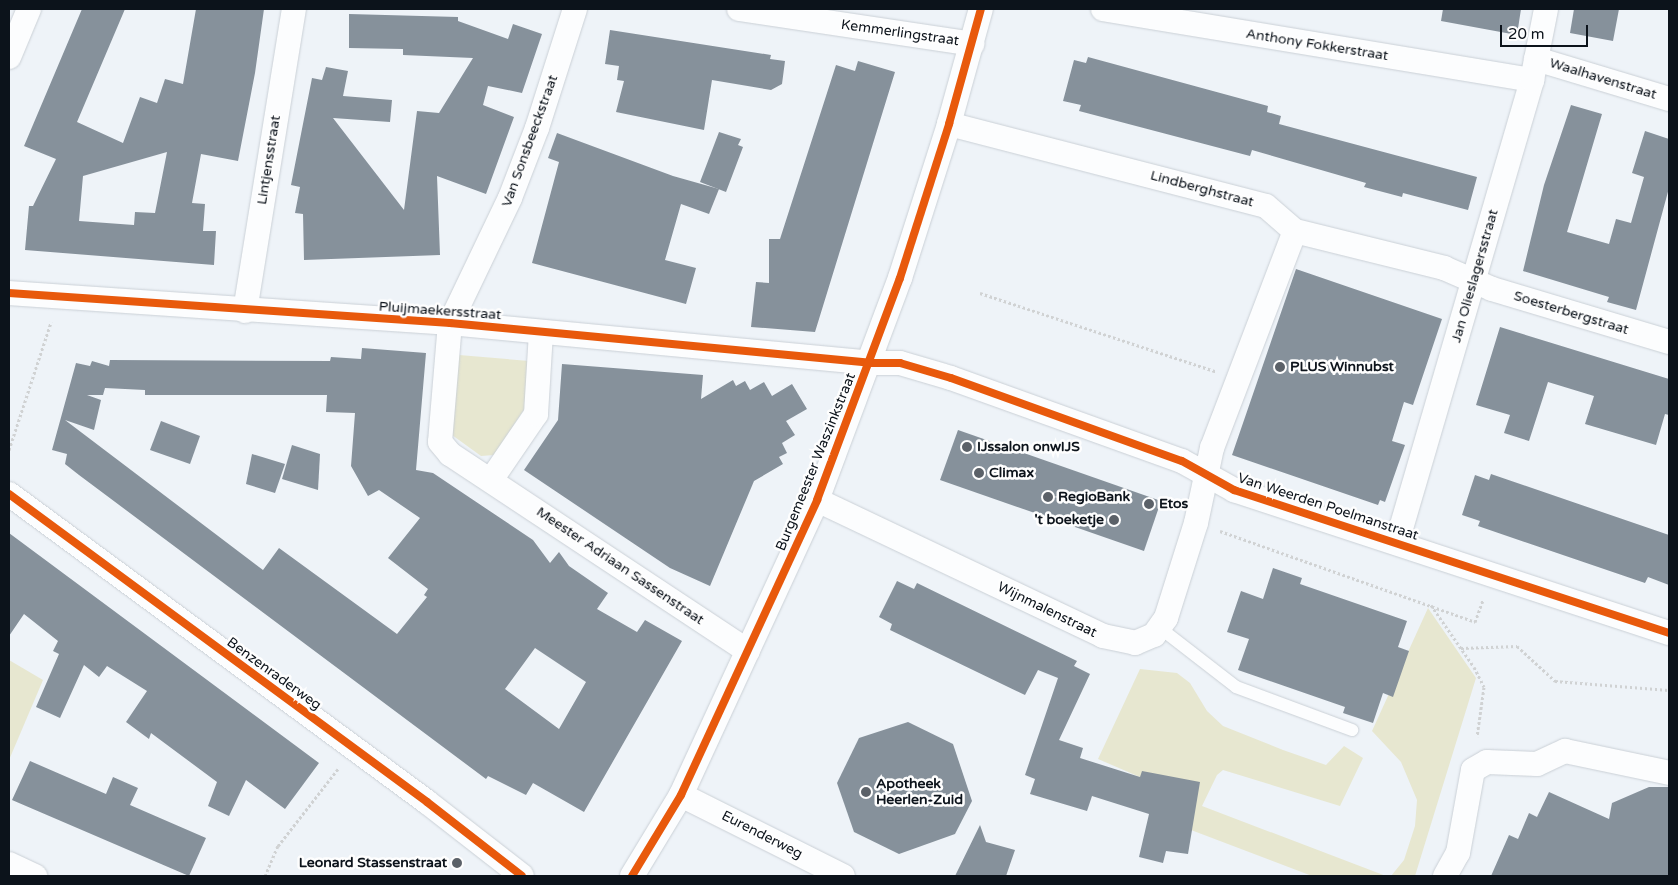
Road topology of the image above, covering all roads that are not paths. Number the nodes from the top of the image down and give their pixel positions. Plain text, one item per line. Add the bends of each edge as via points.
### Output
1 (29, 9) edge
2 (294, 9) edge
3 (575, 9) edge
4 (739, 9) edge
5 (981, 9) edge
6 (1103, 9) edge
7 (1546, 9) edge
8 (972, 44) junction
9 (9, 57) edge
10 (1534, 70) junction
11 (1669, 99) edge
12 (949, 124) junction
13 (1295, 231) junction
14 (1474, 280) junction
15 (9, 293) edge
16 (245, 311) junction
17 (450, 324) junction
18 (541, 332) junction
19 (1669, 342) edge
20 (870, 363) junction
21 (1205, 474) junction
22 (492, 480) junction
23 (9, 494) edge
24 (816, 500) junction
25 (1397, 542) junction
26 (1160, 628) junction
27 (1669, 633) edge
28 (748, 651) junction
29 (1352, 730) dead end
30 (1669, 774) edge
31 (681, 794) junction
32 (9, 864) edge
33 (36, 876) edge
34 (522, 876) edge
35 (632, 876) edge
36 (844, 876) edge
37 (1445, 876) edge

1 - 9 street
2 - 16 street, Lintjensstraat
3 - 17 street, Van Sonsbeeckstraat via 538,128 510,198
4 - 8 street, Kemmerlingstraat
5 - 8 street, Burgemeester Waszinkstraat
6 - 10 street, Anthony Fokkerstraat
7 - 10 street, Jan Olieslagersstraat
8 - 12 street, Burgemeester Waszinkstraat
10 - 11 street, Waalhavenstraat
10 - 14 street, Jan Olieslagersstraat
12 - 13 street, Lindberghstraat via 1266,206
12 - 20 street, Burgemeester Waszinkstraat
13 - 14 street, Lindberghstraat via 1444,268
13 - 21 street
14 - 19 street, Soesterbergstraat via 1492,289
14 - 25 street, Jan Olieslagersstraat
15 - 16 street, Pluijmaekersstraat
16 - 17 street, Pluijmaekersstraat
17 - 18 street, Pluijmaekersstraat
17 - 22 street, Meester Adriaan Sassenstraat via 440,442 450,454
18 - 20 street, Pluijmaekersstraat
18 - 22 street via 536,414
20 - 21 street, Van Weerden Poelmanstraat via 900,363 951,378 1182,460
20 - 24 street, Burgemeester Waszinkstraat
21 - 25 street, Van Weerden Poelmanstraat via 1234,490
21 - 26 street via 1196,523
22 - 28 street, Meester Adriaan Sassenstraat
23 - 34 street, Benzenraderweg
24 - 26 street, Wijnmalenstraat via 1103,636 1135,643 1154,635
24 - 28 street, Burgemeester Waszinkstraat
25 - 27 street, Van Weerden Poelmanstraat
26 - 29 lane via 1236,687
28 - 31 street, Burgemeester Waszinkstraat
30 - 37 street via 1566,752 1538,764 1486,762 1473,770 1458,853
31 - 35 street, Burgemeester Waszinkstraat
31 - 36 street, Eurenderweg
32 - 33 street

